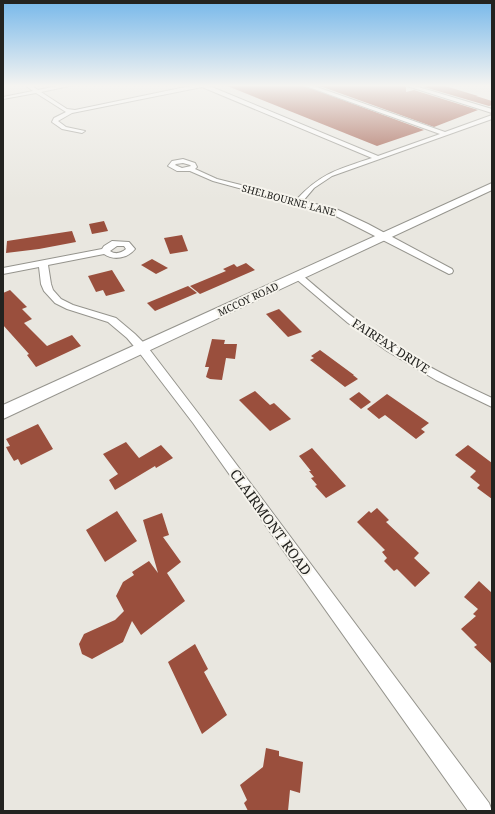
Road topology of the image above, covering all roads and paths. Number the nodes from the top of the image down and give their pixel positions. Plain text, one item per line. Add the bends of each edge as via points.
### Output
1 (56, 123) edge
2 (293, 123) edge
3 (413, 123) edge
4 (476, 123) edge
5 (82, 131) dead end
6 (446, 134) junction
7 (378, 158) junction
8 (190, 169) dead end
9 (492, 186) edge
10 (299, 202) junction
11 (384, 236) junction
12 (106, 251) dead end
13 (43, 263) junction
14 (449, 270) dead end
15 (3, 271) edge
16 (298, 276) junction
17 (142, 348) junction
18 (492, 402) edge
19 (3, 412) edge
20 (481, 811) edge

1 - 5 street via 64,128
2 - 7 street
3 - 6 street
4 - 6 street
6 - 7 street
7 - 10 street via 322,179 312,186
8 - 10 street, SHELBOURNE LANE via 215,180
9 - 11 main road, MCCOY ROAD
10 - 11 street, SHELBOURNE LANE via 340,214
11 - 14 street, SHELBOURNE LANE
11 - 16 main road, MCCOY ROAD
12 - 13 street
13 - 15 street
13 - 17 street, CLAIRMONT ROAD via 46,284 58,301 112,320
16 - 17 main road, MCCOY ROAD
16 - 18 street, FAIRFAX DRIVE via 360,327 398,353 455,386
17 - 19 main road, MCCOY ROAD
17 - 20 street, CLAIRMONT ROAD

